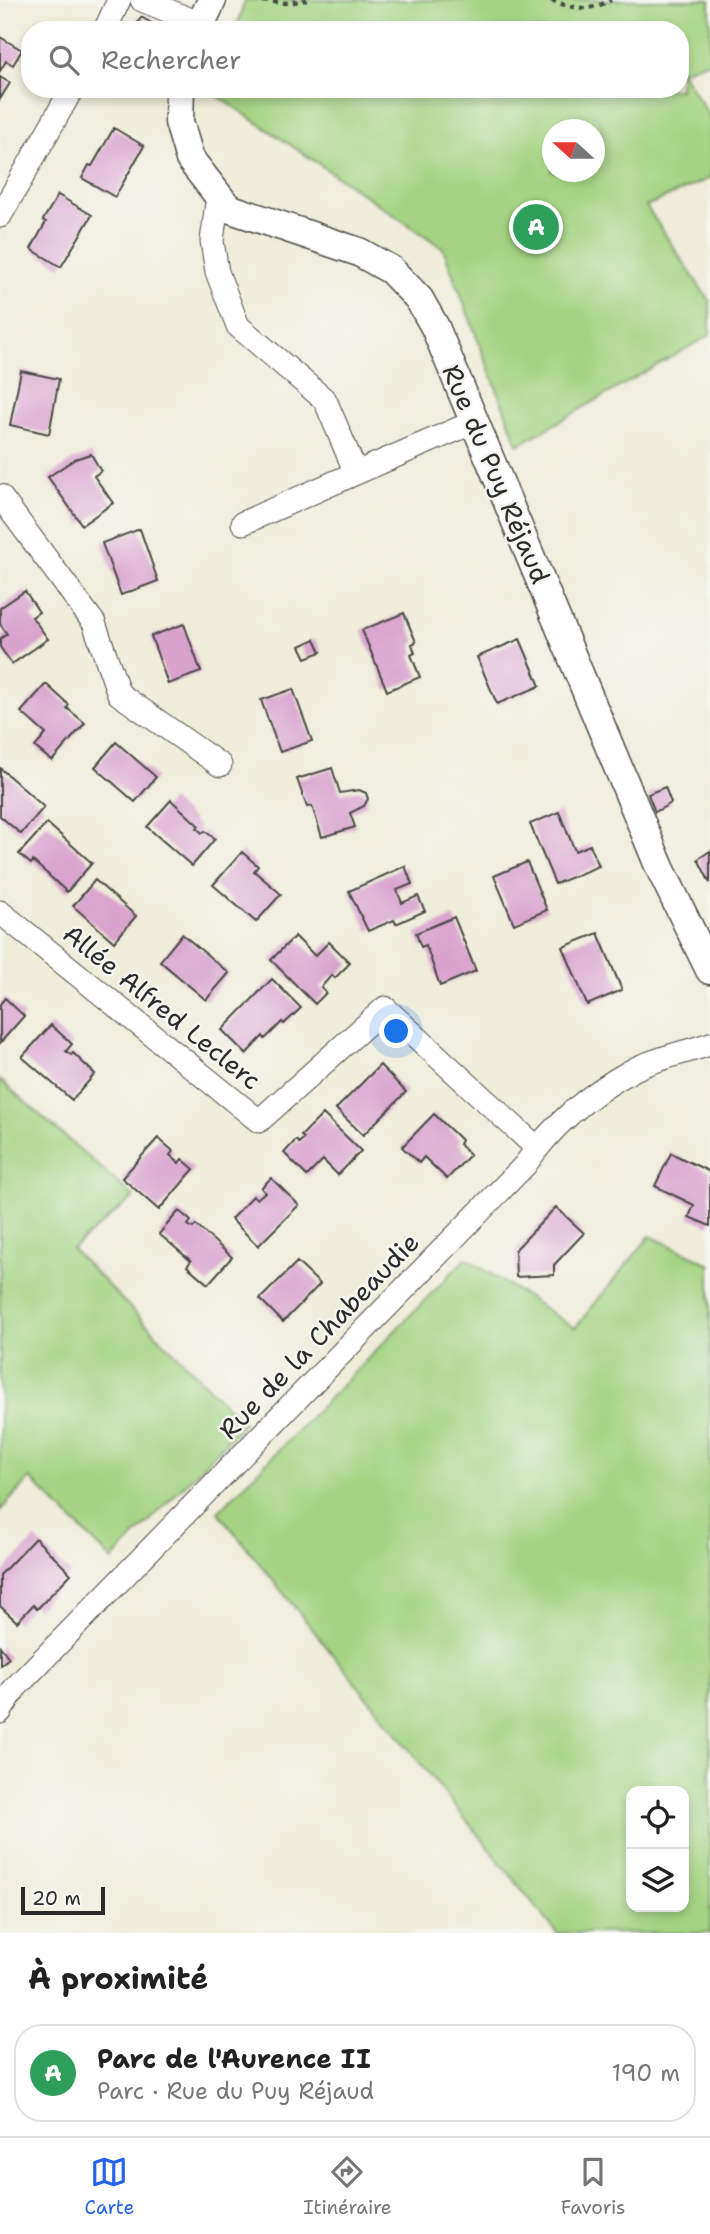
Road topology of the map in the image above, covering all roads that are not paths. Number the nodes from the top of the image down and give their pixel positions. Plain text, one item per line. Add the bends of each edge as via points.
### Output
1 (119, 0) edge
2 (142, 0) edge
3 (204, 18) edge
4 (109, 21) edge
5 (67, 98) edge
6 (176, 98) edge
7 (218, 195) junction
8 (0, 216) edge
9 (474, 422) junction
10 (356, 473) junction
11 (0, 496) edge
12 (243, 523) dead end
13 (220, 765) dead end
14 (0, 912) edge
15 (710, 970) edge
16 (710, 1044) edge
17 (537, 1148) junction
18 (0, 1712) edge

1 - 4 street
2 - 3 street
5 - 8 street
6 - 7 street, Rue du Puy Réjaud via 190,159
7 - 9 street, Rue du Puy Réjaud via 228,208 359,252 391,270 419,299 435,327
7 - 10 street via 212,241 216,272 238,326 325,400
9 - 10 street
9 - 15 street, Rue du Puy Réjaud via 660,868
10 - 12 street
11 - 13 street via 94,623 119,694
14 - 17 street, Allée Alfred Leclerc via 259,1121 385,1008
16 - 17 street, Rue de la Chabeaudie via 635,1069 572,1110
17 - 18 street, Rue de la Chabeaudie via 15,1688

